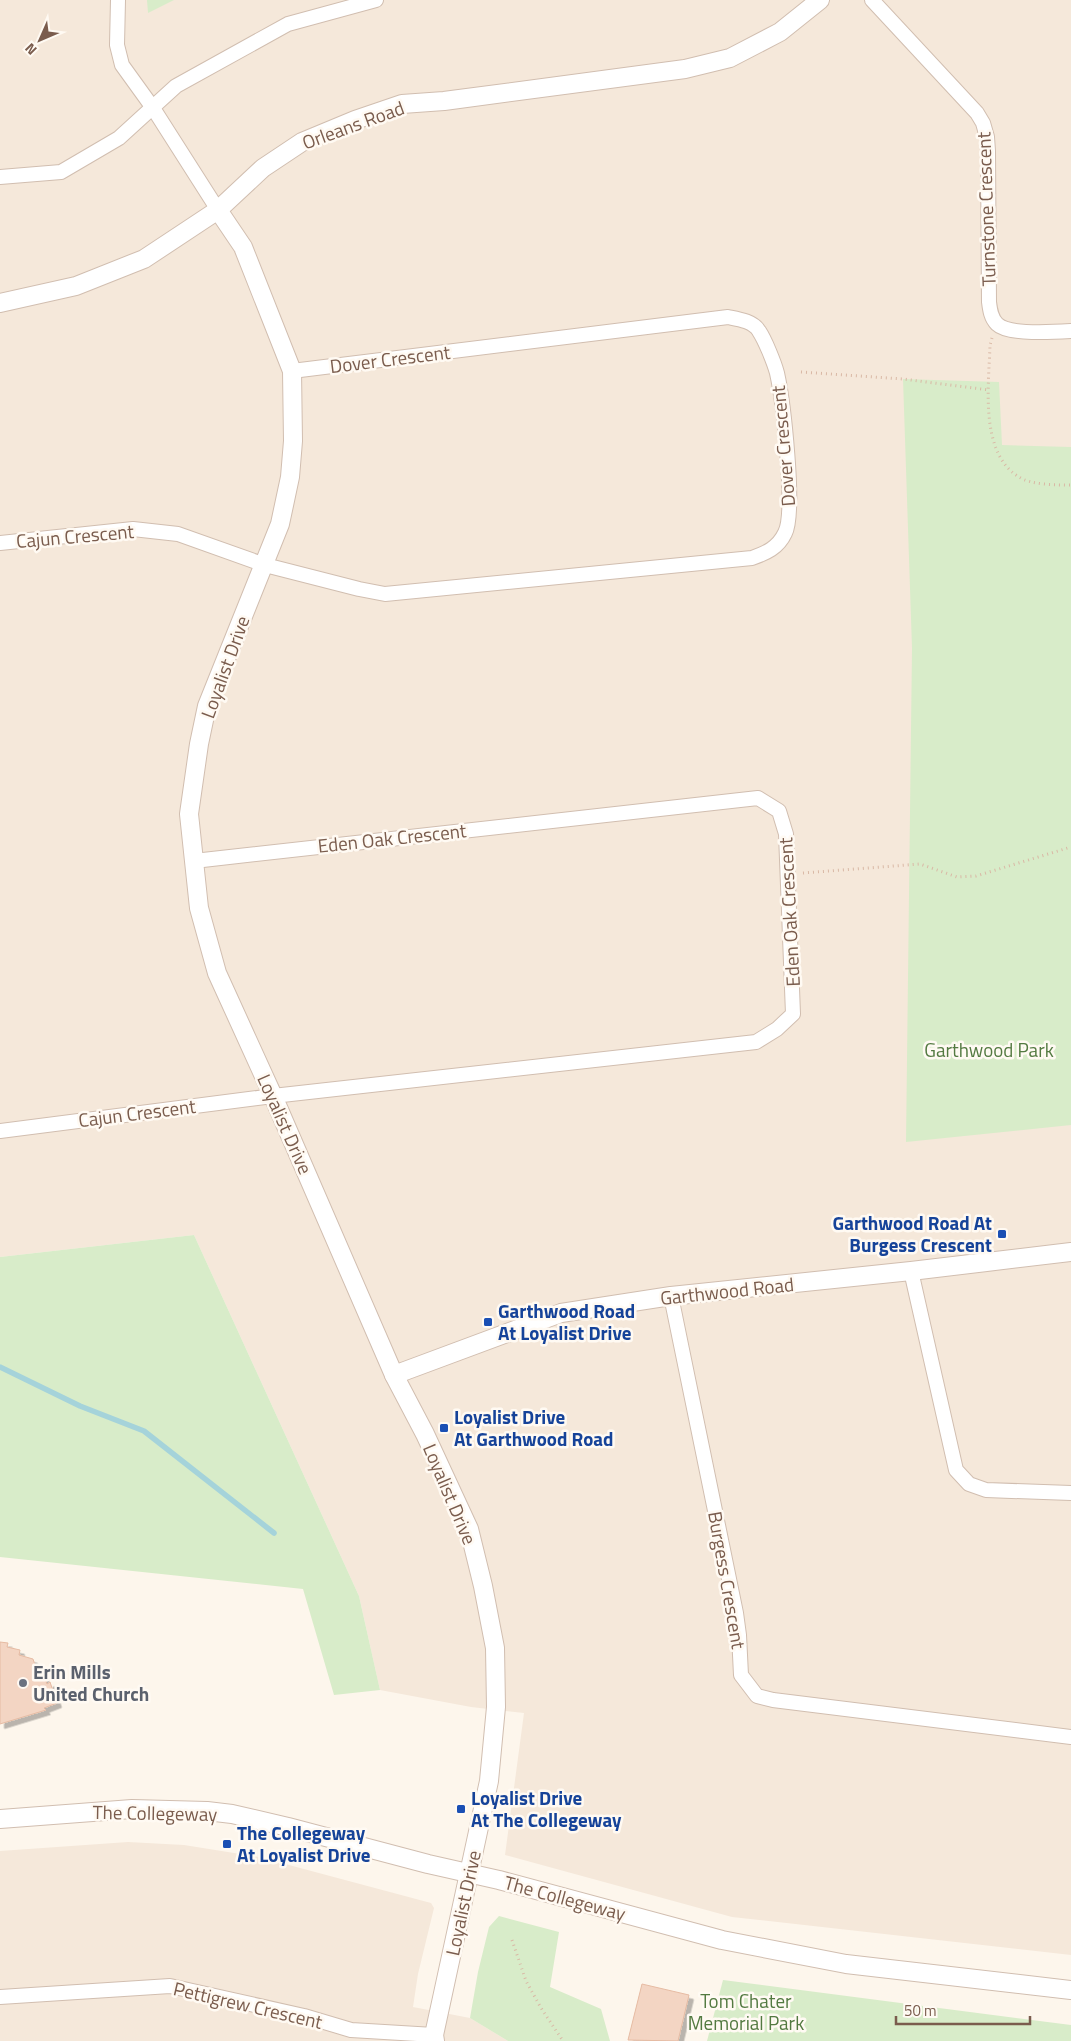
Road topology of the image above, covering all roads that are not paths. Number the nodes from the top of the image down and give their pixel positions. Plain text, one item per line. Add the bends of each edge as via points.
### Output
1 (118, 0) edge
2 (376, 0) edge
3 (820, 0) edge
4 (872, 0) edge
5 (153, 108) junction
6 (0, 177) edge
7 (218, 210) junction
8 (0, 303) edge
9 (1071, 332) edge
10 (292, 371) junction
11 (0, 543) edge
12 (265, 565) junction
13 (194, 861) junction
14 (273, 1096) junction
15 (0, 1131) edge
16 (1071, 1252) edge
17 (912, 1271) junction
18 (671, 1296) junction
19 (394, 1375) junction
20 (1071, 1493) edge
21 (1071, 1737) edge
22 (0, 1818) edge
23 (469, 1873) junction
24 (1071, 1990) edge
25 (0, 1997) edge
26 (435, 2038) edge

1 - 5 street via 117,45 122,65
2 - 5 street via 288,24 176,86
3 - 7 street, Orleans Road via 780,32 730,58 685,69 402,104 355,120 302,142 263,168
4 - 9 street, Turnstone Crescent via 969,103 982,123 988,151 989,302 996,323 1014,330
5 - 6 street via 120,138 61,172
5 - 7 street
7 - 8 street, Orleans Road via 144,259 76,286
7 - 10 street, Loyalist Drive via 243,247
10 - 12 street, Loyalist Drive via 290,477 280,524
10 - 12 street, Dover Crescent via 728,317 744,320 758,329 776,372 786,443 789,519 785,534 772,550 752,558 385,594
11 - 12 street, Cajun Crescent via 133,529 178,534
12 - 13 street, Loyalist Drive via 208,706 189,814
13 - 14 street, Loyalist Drive via 199,908 217,973
13 - 14 street, Eden Oak Crescent via 758,798 779,812 786,834 793,1014 756,1042
14 - 15 street, Cajun Crescent
14 - 19 street, Loyalist Drive
16 - 17 street, Garthwood Road
17 - 18 street, Garthwood Road
17 - 20 street via 956,1470 969,1484 986,1490
18 - 19 street, Garthwood Road via 561,1313
18 - 21 street, Burgess Crescent via 736,1613 741,1675 757,1696
19 - 23 street, Loyalist Drive via 469,1529 495,1648 496,1707 489,1781
22 - 23 street, The Collegeway via 132,1809 207,1811 257,1819
23 - 24 street, The Collegeway via 722,1940 846,1964
23 - 26 street, Loyalist Drive
25 - 26 street, Pettigrew Crescent via 170,1986 304,2016 351,2030

